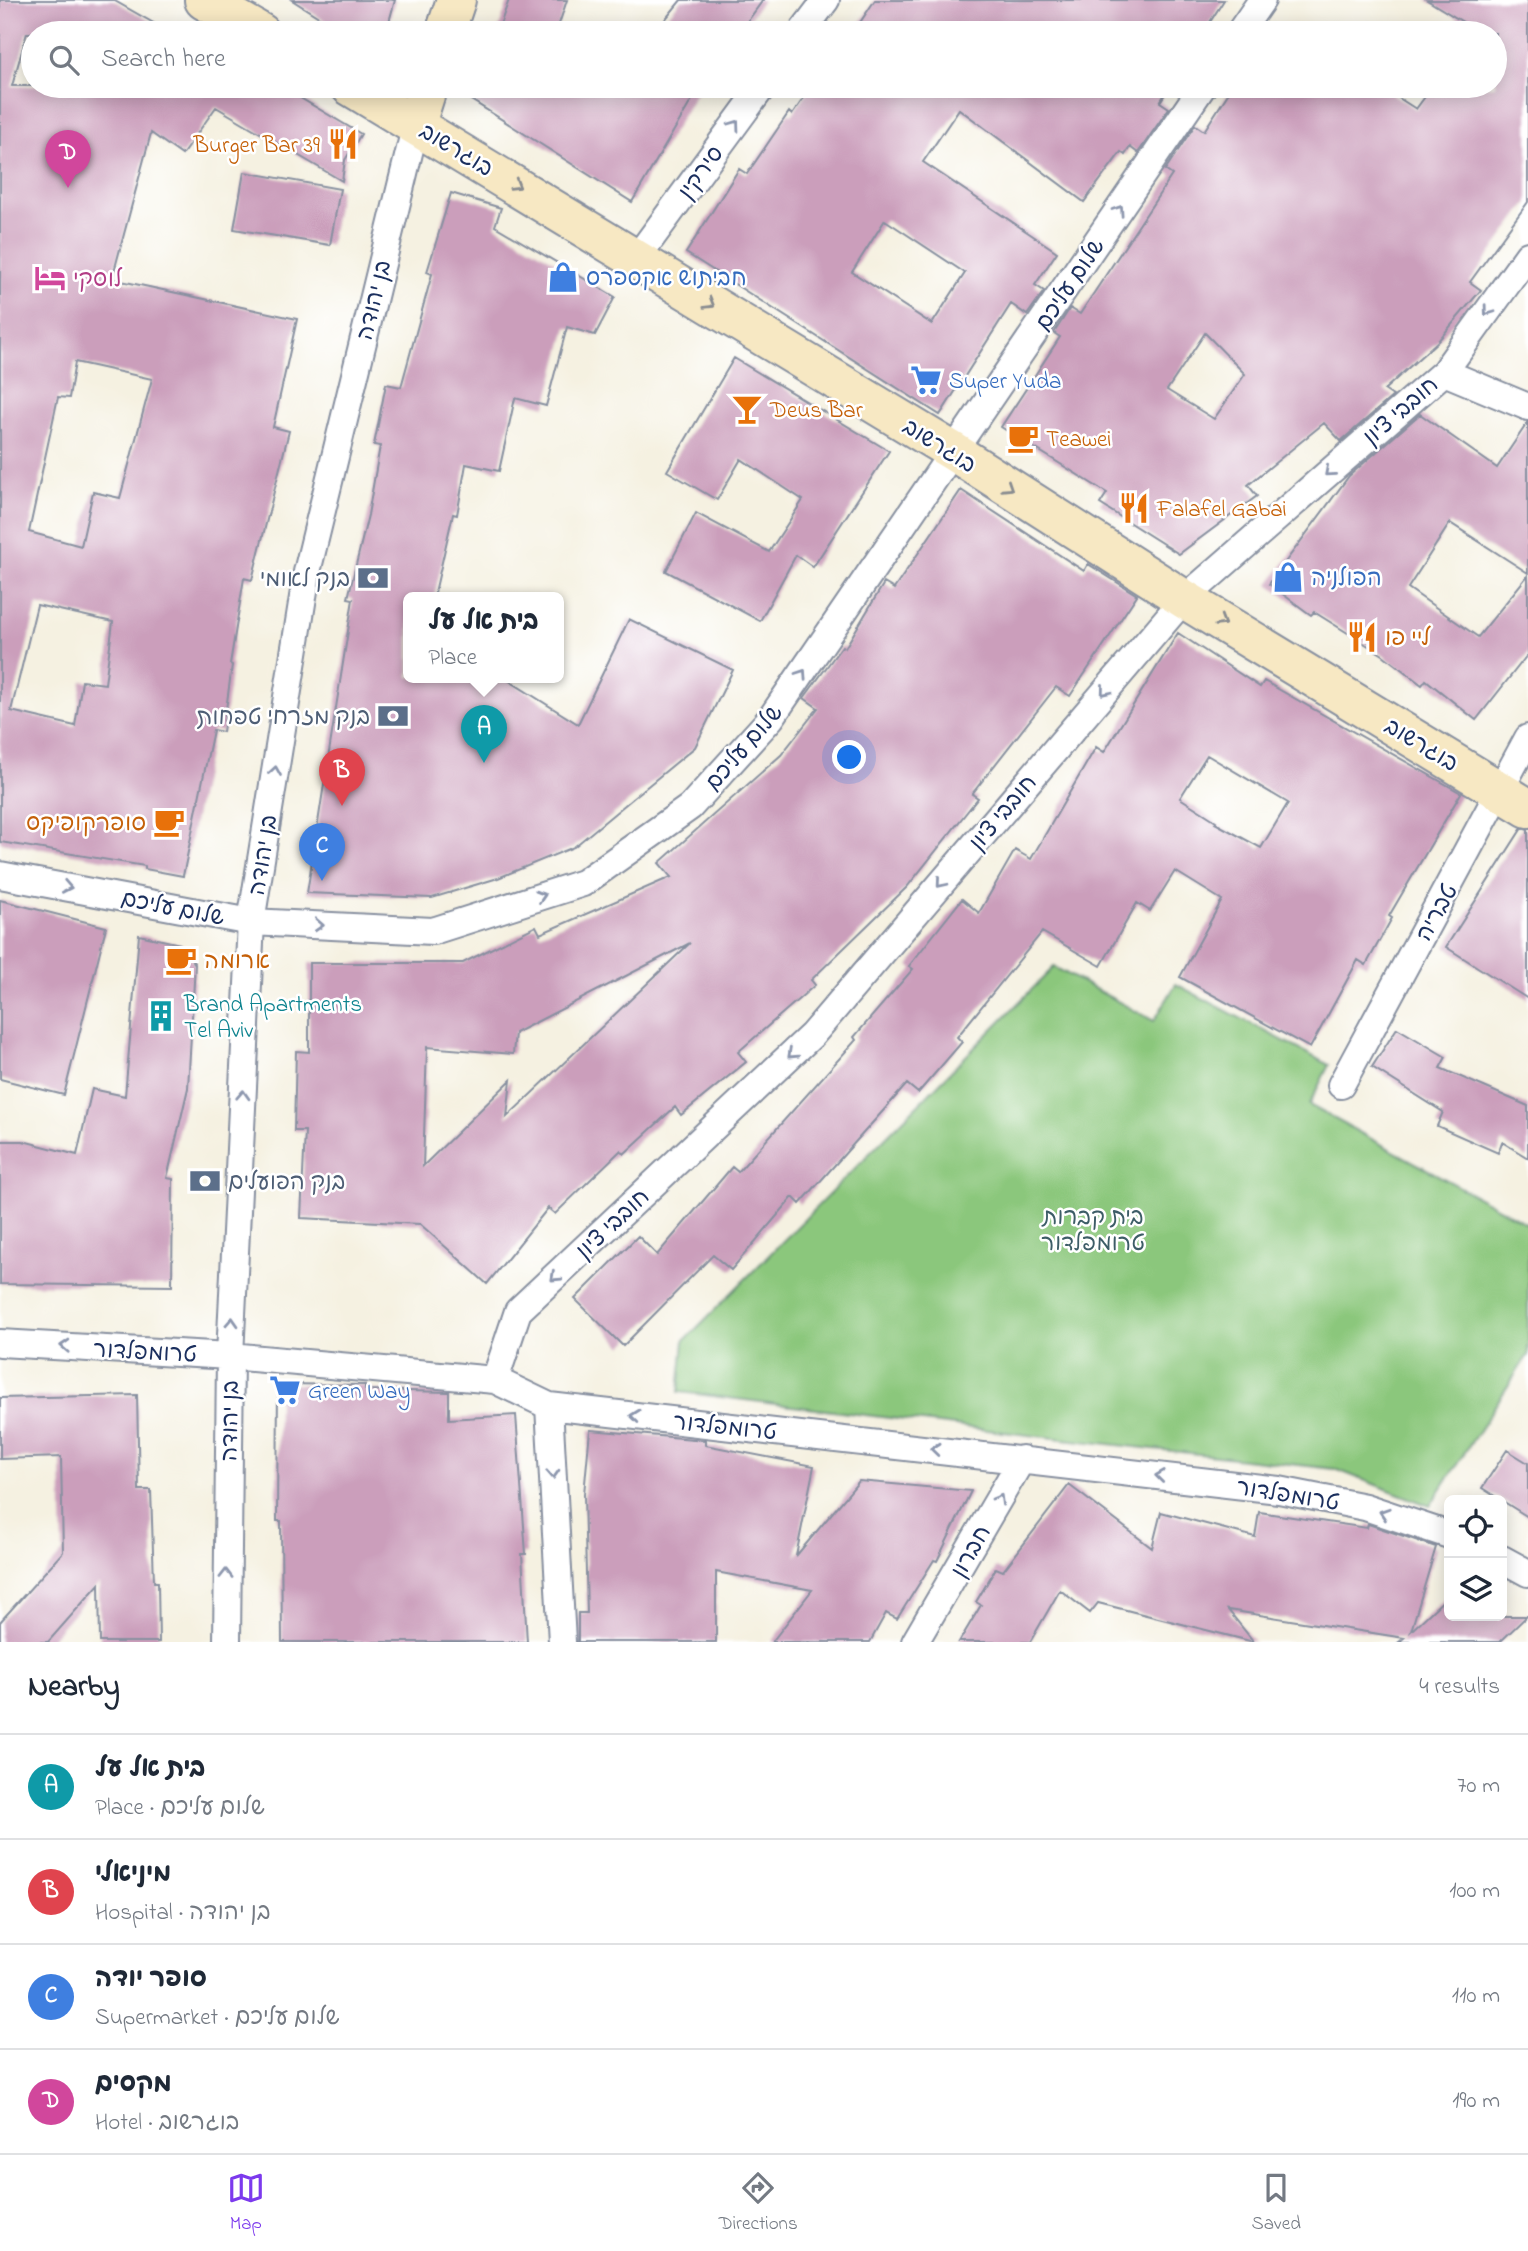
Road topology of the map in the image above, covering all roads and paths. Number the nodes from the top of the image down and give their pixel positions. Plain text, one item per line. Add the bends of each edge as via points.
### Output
1 (204, 0) edge
2 (456, 0) edge
3 (826, 0) edge
4 (1262, 0) edge
5 (240, 21) edge
6 (449, 21) edge
7 (810, 21) edge
8 (1247, 21) edge
9 (371, 98) edge
10 (424, 98) edge
11 (754, 98) edge
12 (1195, 98) edge
13 (416, 124) junction
14 (1528, 255) edge
15 (636, 259) junction
16 (1444, 372) junction
17 (1528, 407) edge
18 (954, 452) junction
19 (1184, 599) junction
20 (1528, 738) edge
21 (1515, 800) edge
22 (0, 875) edge
23 (251, 922) junction
24 (1341, 1085) dead end
25 (0, 1343) edge
26 (230, 1356) junction
27 (495, 1380) junction
28 (549, 1406) junction
29 (1022, 1459) junction
30 (1444, 1533) edge
31 (1507, 1562) edge
32 (1528, 1573) edge
33 (227, 1642) edge
34 (562, 1642) edge
35 (915, 1642) edge

1 - 5 street
2 - 6 street
3 - 7 street
4 - 8 street
9 - 13 street, בוגרשוב
10 - 13 street, בן יהודה
15 -> 11 street, סירקין
18 -> 12 street, שלום עליכם
13 -> 15 street, בוגרשוב
23 -> 13 street, בן יהודה via 307,572
14 -> 16 street, חובבי ציון
15 -> 18 street, בוגרשוב
16 - 17 street
16 -> 19 street, חובבי ציון
18 -> 19 street, בוגרשוב
23 -> 18 street, שלום עליכם via 433,931 583,883 690,807 771,718
19 -> 21 street, בוגרשוב
19 -> 27 street, חובבי ציון via 812,1035 518,1311
20 - 21 street, טבריה
21 - 24 street, טבריה
22 -> 23 street, שלום עליכם
26 -> 23 street, בן יהודה
26 -> 25 street, טרומפלדור
26 - 27 street, טרומפלדור
33 -> 26 street, בן יהודה
27 - 28 street, טרומפלדור
29 -> 28 street, טרומפלדור
28 -> 34 street
30 -> 29 street, טרומפלדור via 1365,1507 1279,1490
35 -> 29 street, חברון
31 - 32 street

